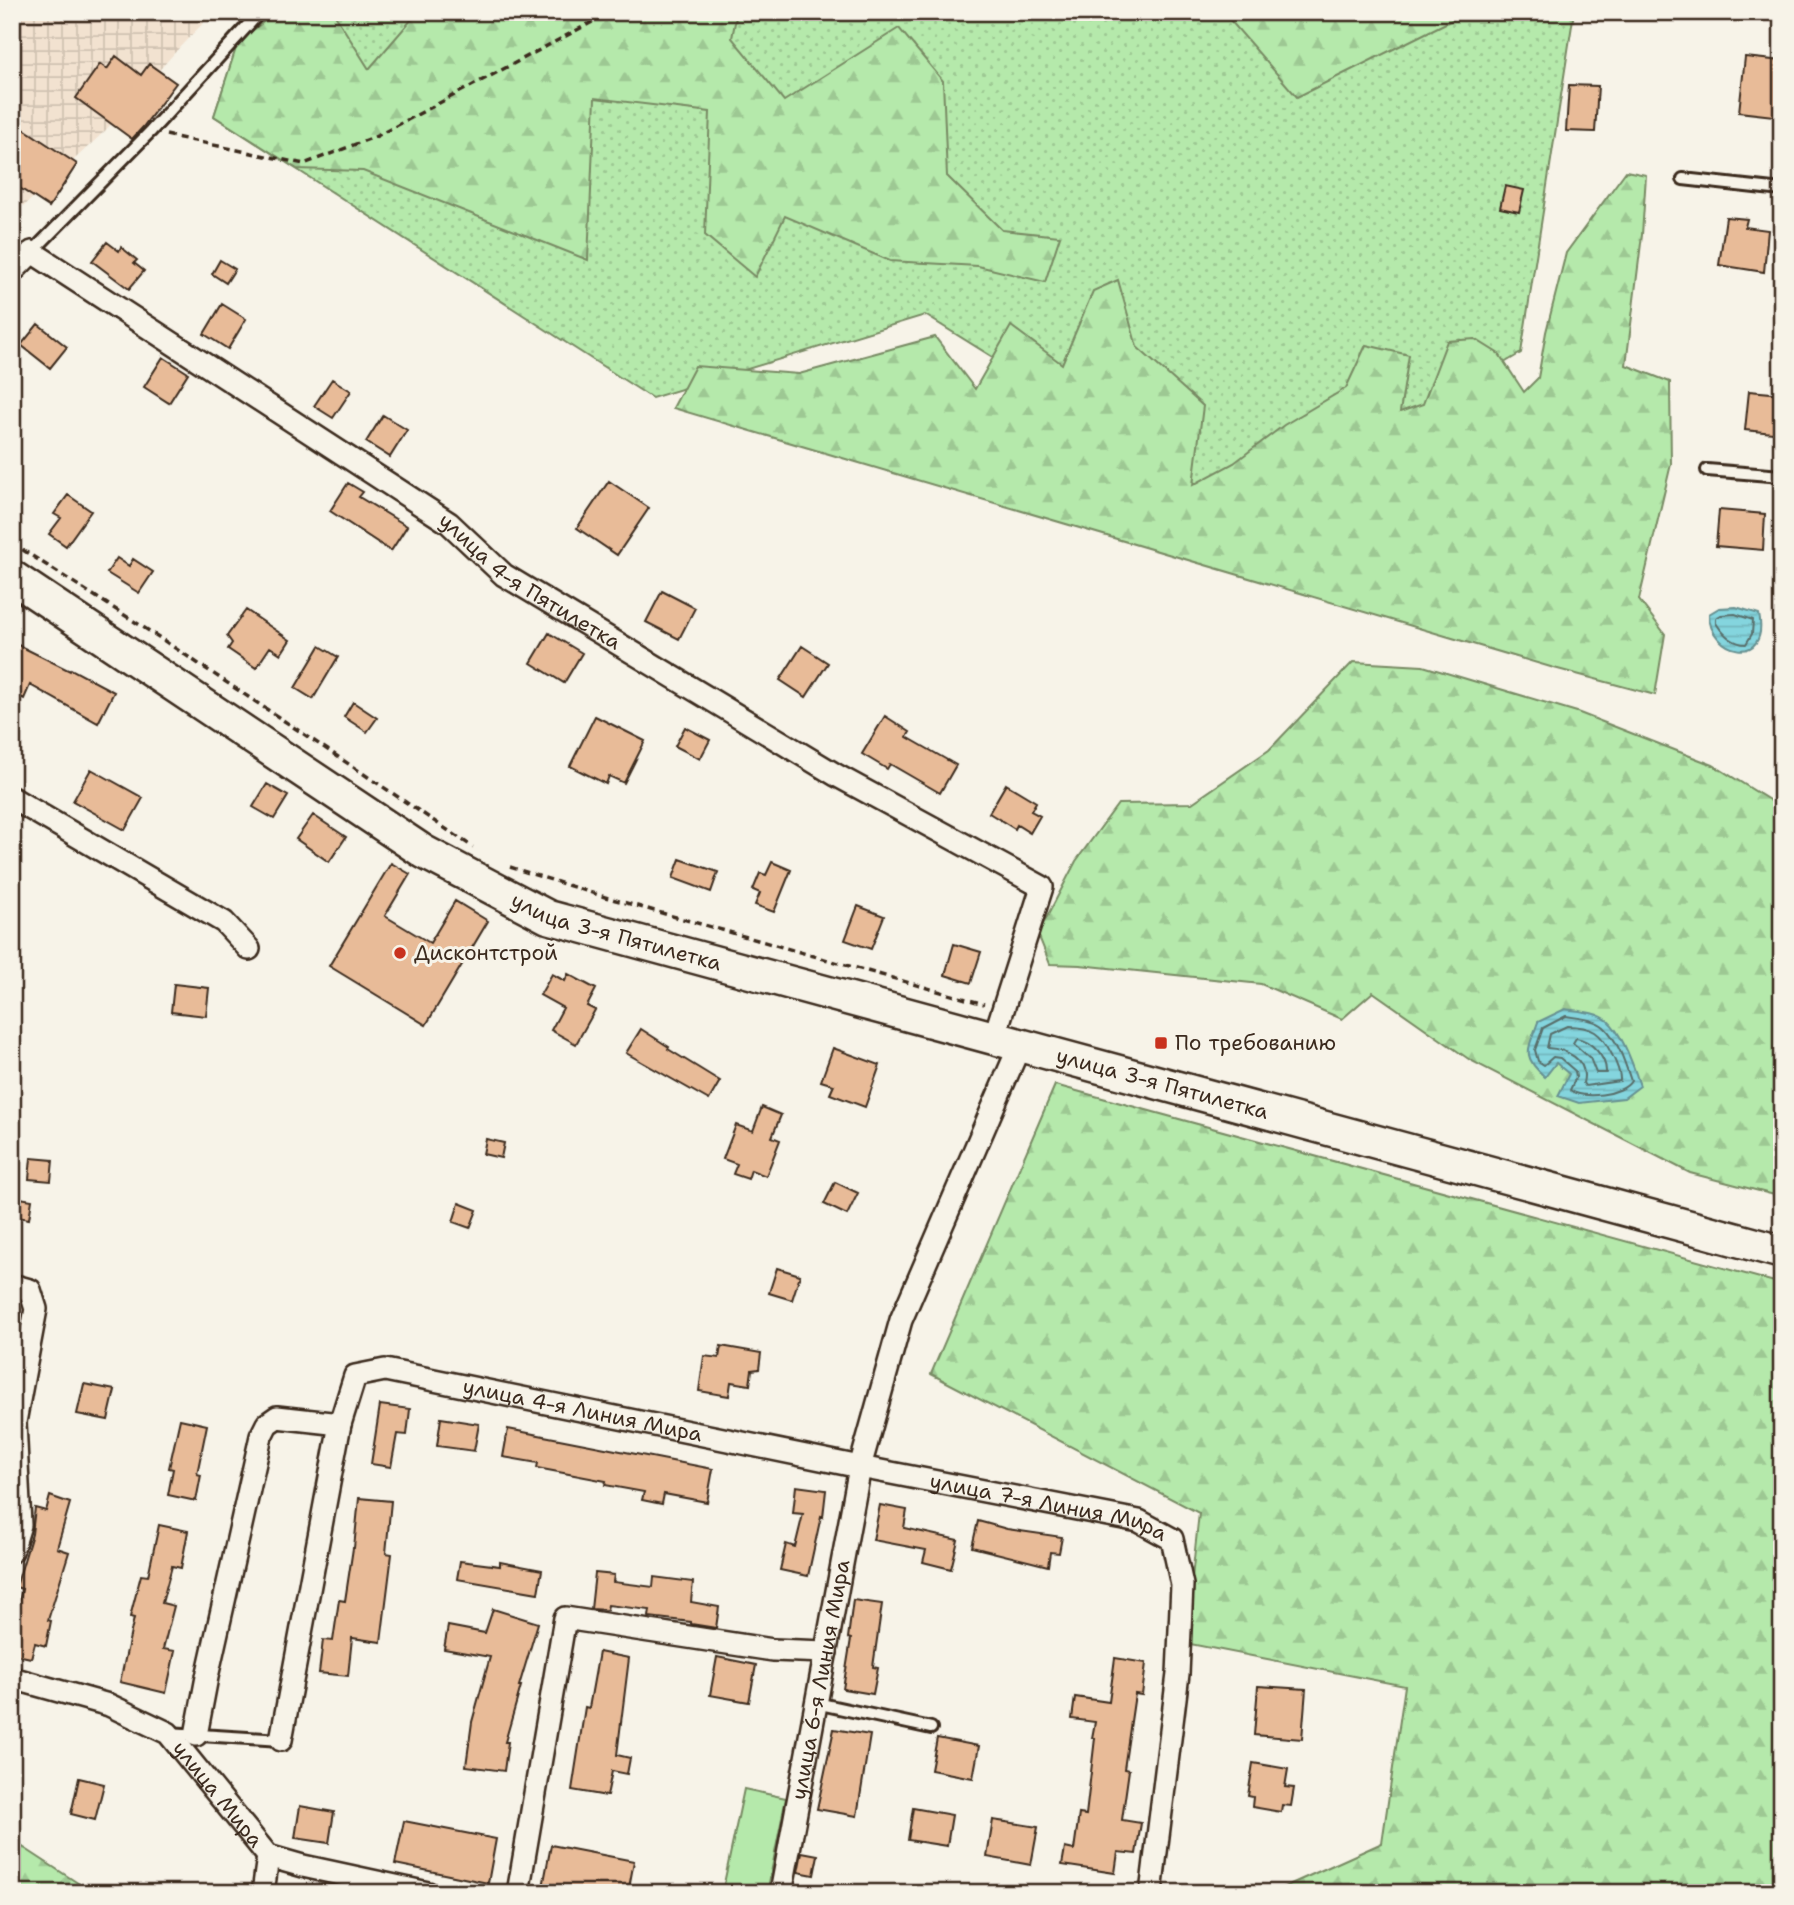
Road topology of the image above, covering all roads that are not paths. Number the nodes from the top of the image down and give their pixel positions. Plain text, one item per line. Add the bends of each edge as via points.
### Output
1 (260, 12) edge
2 (1683, 179) dead end
3 (1782, 190) edge
4 (32, 252) junction
5 (12, 272) edge
6 (1707, 470) dead end
7 (1782, 477) edge
8 (12, 577) edge
9 (12, 799) edge
10 (1042, 887) joint
11 (249, 949) dead end
12 (1006, 1031) junction
13 (1782, 1252) edge
14 (12, 1285) edge
15 (340, 1424) junction
16 (860, 1467) junction
17 (12, 1551) edge
18 (826, 1652) junction
19 (12, 1678) edge
20 (816, 1703) junction
21 (931, 1728) dead end
22 (168, 1733) junction
23 (196, 1735) junction
24 (281, 1740) joint
25 (268, 1856) junction
26 (263, 1893) edge
27 (428, 1893) edge
28 (518, 1893) edge
29 (781, 1893) edge
30 (1151, 1893) edge

1 - 4 lane
2 - 3 lane
4 - 5 street
4 - 10 street, улица 4-я Пятилетка via 449,523 505,575 836,775
6 - 7 lane
8 - 12 main road, улица 3-я Пятилетка via 424,852 548,917
9 - 11 street via 224,922
10 - 12 street, улица 6-я Линия Мира
12 - 13 main road, улица 3-я Пятилетка via 1295,1119
12 - 16 street, улица 6-я Линия Мира via 901,1320
14 - 17 street via 30,1290 36,1309 15,1422 20,1525
15 - 16 street, улица 4-я Линия Мира via 355,1376 385,1370
15 - 23 street via 277,1417 261,1436
15 - 24 street, улица 4-я Линия Мира
16 - 18 street, улица 6-я Линия Мира
16 - 30 street, улица 7-я Линия Мира via 1139,1521 1172,1539 1182,1585 1178,1674
18 - 20 street, улица 6-я Линия Мира
18 - 28 street via 773,1650 565,1618
19 - 22 street, улица Мира via 109,1705
20 - 21 lane
20 - 29 street, улица 6-я Линия Мира
22 - 23 lane
22 - 25 street, улица Мира
23 - 24 lane
25 - 26 street
25 - 27 street, улица Мира

